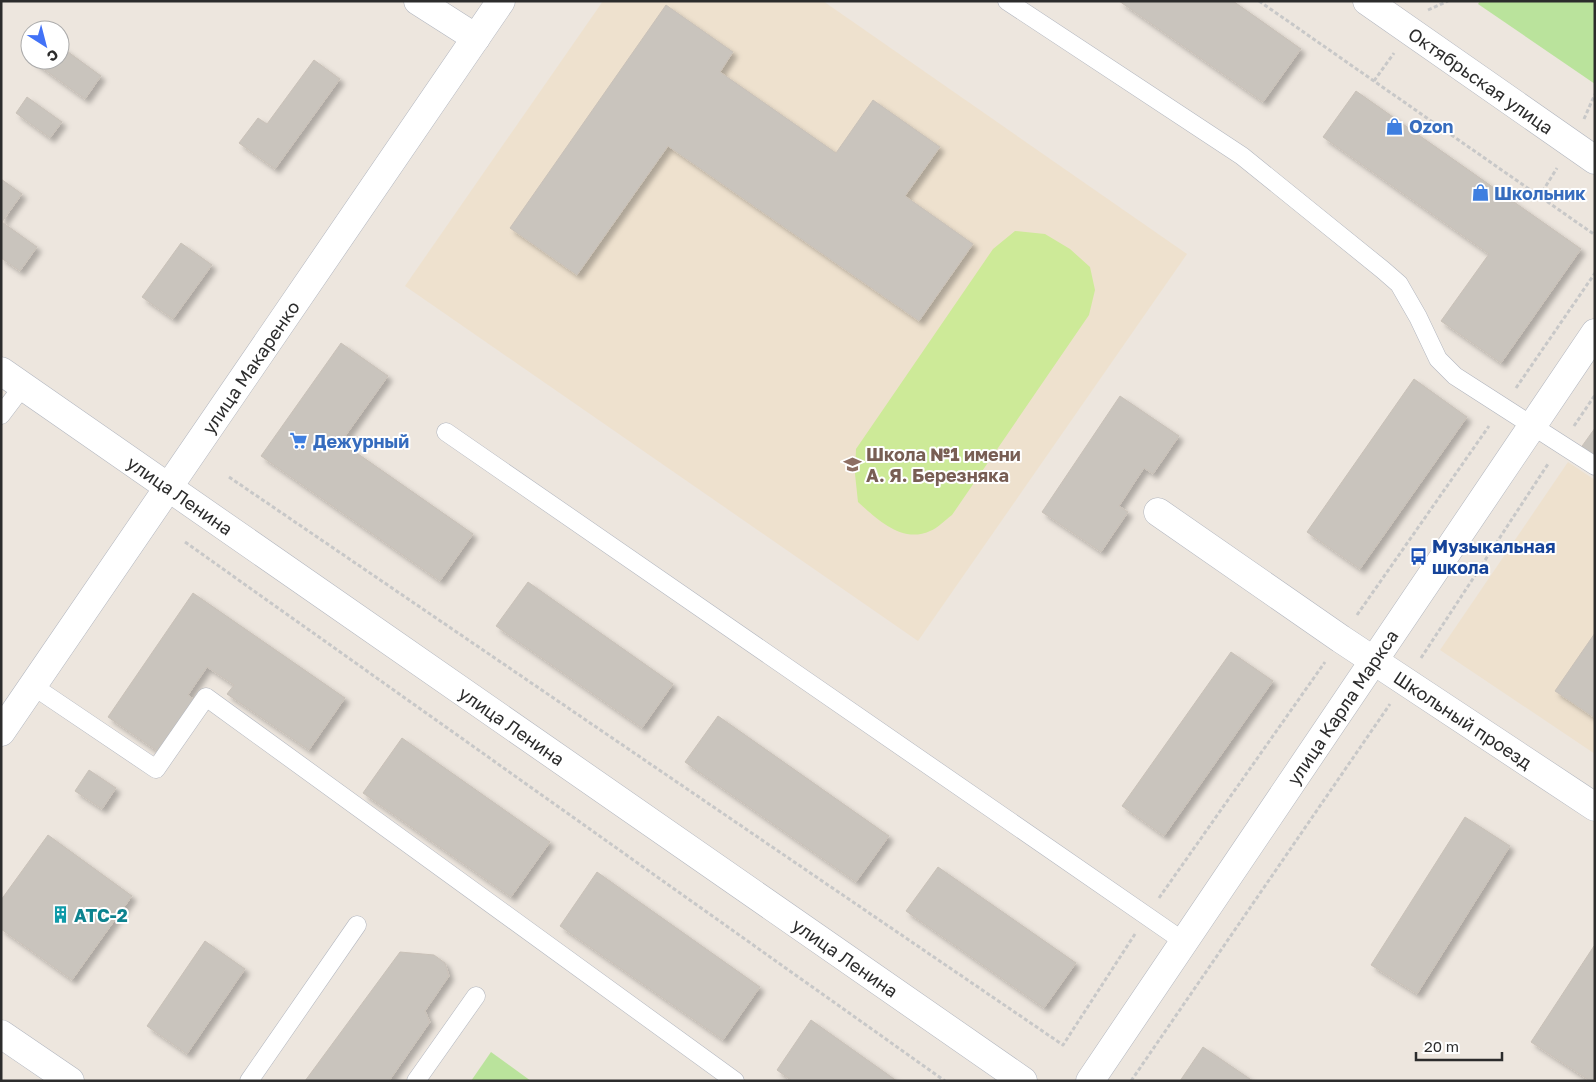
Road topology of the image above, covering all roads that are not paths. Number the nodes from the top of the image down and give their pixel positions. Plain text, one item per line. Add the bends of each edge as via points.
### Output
1 (418, 1) edge
2 (501, 1) edge
3 (1007, 1) edge
4 (1367, 1) edge
5 (476, 38) junction
6 (1595, 160) edge
7 (1595, 333) edge
8 (12, 379) edge
9 (1, 415) edge
10 (1533, 424) junction
11 (446, 432) dead end
12 (1595, 466) edge
13 (169, 486) junction
14 (1158, 512) dead end
15 (1374, 660) junction
16 (32, 686) junction
17 (1, 732) edge
18 (1595, 807) edge
19 (356, 925) dead end
20 (1183, 941) junction
21 (476, 996) dead end
22 (1, 1034) edge
23 (70, 1081) edge
24 (249, 1081) edge
25 (416, 1081) edge
26 (735, 1081) edge
27 (1023, 1081) edge
28 (1090, 1081) edge

1 - 5 street
2 - 5 street, улица Макаренко
3 - 10 lane via 1242,156 1399,284 1438,359 1455,376
4 - 6 street, Октябрьская улица
5 - 13 street, улица Макаренко
7 - 10 street, улица Карла Маркса
8 - 9 lane
8 - 13 street, улица Ленина
10 - 12 lane
10 - 15 street, улица Карла Маркса
11 - 20 lane
13 - 16 street, улица Макаренко
13 - 27 street, улица Ленина
14 - 15 street, Школьный проезд
15 - 18 street, Школьный проезд
15 - 20 street, улица Карла Маркса
16 - 17 street, улица Макаренко
16 - 26 lane via 156,769 206,697
19 - 24 lane
20 - 28 street, улица Карла Маркса
21 - 25 lane
22 - 23 street

